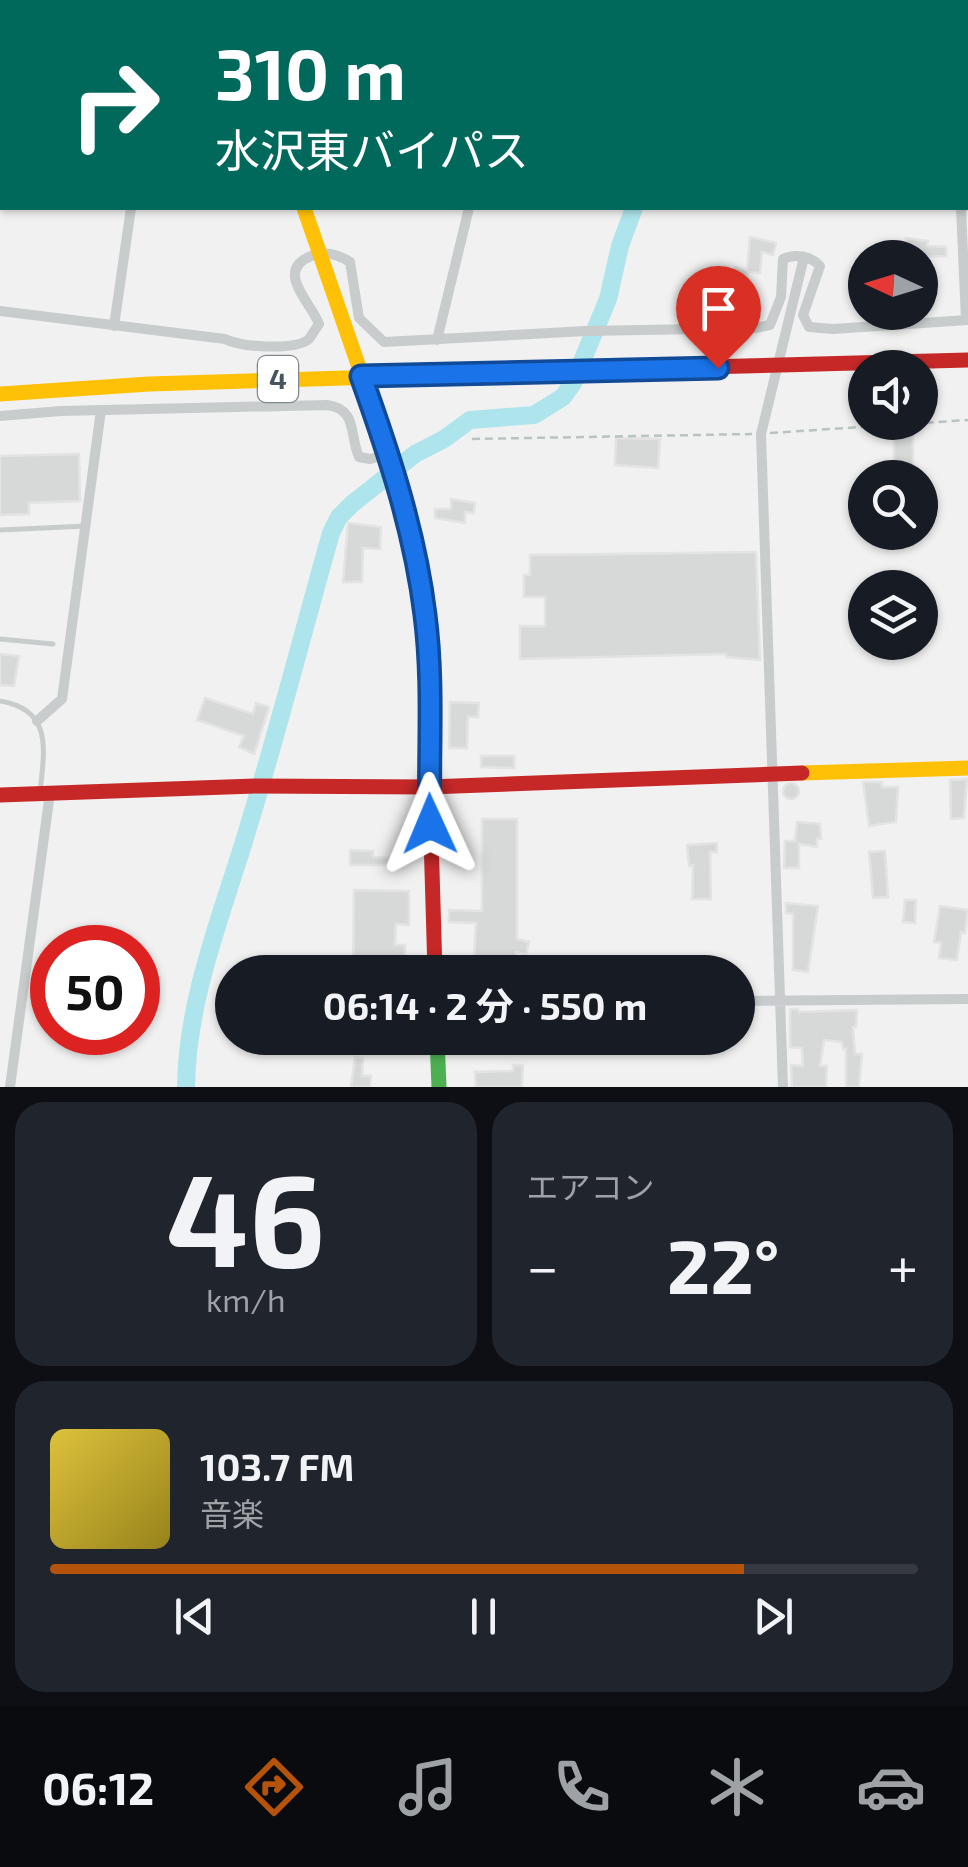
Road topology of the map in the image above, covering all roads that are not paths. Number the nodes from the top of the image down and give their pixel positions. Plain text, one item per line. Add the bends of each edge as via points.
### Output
1 (131, 210) edge
2 (305, 210) edge
3 (469, 210) edge
4 (961, 210) edge
5 (318, 254) junction
6 (804, 257) junction
7 (0, 311) edge
8 (967, 320) edge
9 (114, 326) junction
10 (438, 340) junction
11 (968, 360) edge
12 (361, 376) junction
13 (0, 394) edge
14 (101, 410) junction
15 (0, 416) edge
16 (389, 454) junction
17 (86, 526) junction
18 (0, 530) edge
19 (0, 639) edge
20 (53, 644) dead end
21 (0, 700) edge
22 (38, 721) junction
23 (968, 768) edge
24 (772, 772) junction
25 (429, 787) junction
26 (45, 793) junction
27 (0, 795) edge
28 (434, 955) edge
29 (780, 999) junction
30 (968, 999) edge
31 (755, 1000) edge
32 (438, 1055) edge
33 (10, 1087) edge
34 (439, 1087) edge
35 (783, 1087) edge

1 - 9 street
2 - 5 main road
3 - 10 street
4 - 8 street
5 - 9 street via 300,262 294,275 319,324 295,345 237,346
5 - 10 street via 350,262 359,318 384,342
5 - 12 main road
6 - 8 street via 820,266 803,315 810,327
6 - 10 street via 783,259 782,297 770,325
6 - 24 street via 762,434
7 - 9 street
11 - 12 main road, 4
12 - 13 main road, 4
12 - 16 main road
14 - 15 street
14 - 16 street via 333,405 348,414 359,457
14 - 17 street
16 - 25 main road via 425,615
17 - 18 lane
17 - 22 street via 62,699
19 - 20 lane
21 - 22 lane
22 - 26 lane
23 - 24 main road
24 - 25 main road
24 - 29 street
25 - 26 main road
25 - 28 main road
26 - 27 main road
26 - 33 street
29 - 30 street
29 - 31 street
29 - 35 street
32 - 34 main road

